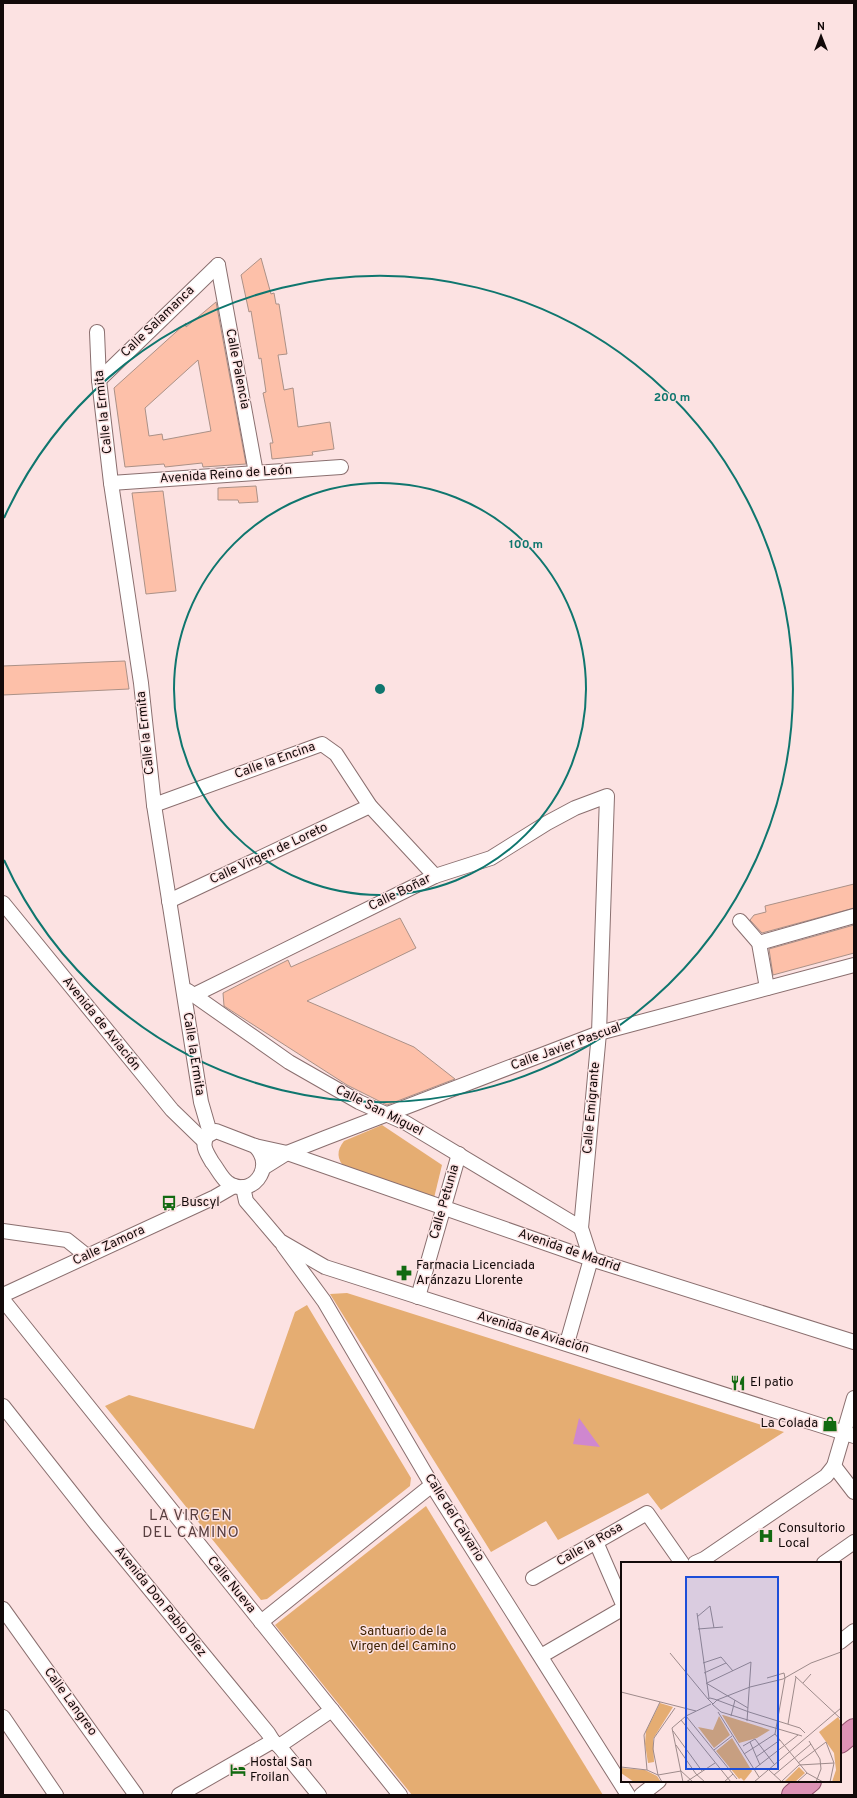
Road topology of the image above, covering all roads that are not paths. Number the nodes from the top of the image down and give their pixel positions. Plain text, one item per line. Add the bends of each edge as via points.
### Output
1 (218, 265) joint
2 (97, 332) dead end
3 (99, 380) junction
4 (341, 466) dead end
5 (256, 473) junction
6 (112, 484) junction
7 (607, 796) joint
8 (154, 805) junction
9 (370, 806) junction
10 (435, 876) junction
11 (169, 901) junction
12 (3, 903) edge
13 (854, 916) edge
14 (740, 921) dead end
15 (759, 943) junction
16 (854, 965) edge
17 (767, 988) junction
18 (188, 991) junction
19 (599, 1032) junction
20 (387, 1115) junction
21 (207, 1137) junction
22 (255, 1146) junction
23 (287, 1153) junction
24 (459, 1154) junction
25 (263, 1168) junction
26 (222, 1177) junction
27 (238, 1186) junction
28 (215, 1197) junction
29 (443, 1209) junction
30 (581, 1228) junction
31 (3, 1231) edge
32 (280, 1241) junction
33 (87, 1256) junction
34 (590, 1259) junction
35 (3, 1296) edge
36 (418, 1297) junction
37 (3, 1300) edge
38 (854, 1342) edge
39 (567, 1343) junction
40 (854, 1398) edge
41 (3, 1406) edge
42 (849, 1435) edge
43 (834, 1466) junction
44 (432, 1485) junction
45 (854, 1492) edge
46 (596, 1542) junction
47 (854, 1542) edge
48 (681, 1562) edge
49 (697, 1562) edge
50 (825, 1562) edge
51 (533, 1578) dead end
52 (621, 1600) edge
53 (3, 1609) edge
54 (621, 1610) edge
55 (261, 1622) junction
56 (854, 1631) edge
57 (841, 1641) edge
58 (541, 1656) junction
59 (332, 1710) junction
60 (3, 1717) edge
61 (854, 1730) edge
62 (841, 1741) edge
63 (276, 1744) junction
64 (854, 1745) edge
65 (841, 1755) edge
66 (658, 1782) edge
67 (793, 1782) edge
68 (809, 1782) edge
69 (56, 1795) edge
70 (136, 1795) edge
71 (179, 1795) edge
72 (319, 1795) edge
73 (400, 1795) edge
74 (628, 1795) edge
75 (641, 1795) edge
76 (777, 1795) edge
77 (793, 1795) edge

1 - 3 street, Calle Salamanca
1 - 5 street, Calle Palencia
2 - 3 street, Calle la Ermita
3 - 6 street, Calle la Ermita
4 - 5 street, Avenida Reino de León
5 - 6 street, Avenida Reino de León
6 - 8 street, Calle la Ermita via 141,683
7 - 10 street, Calle Boñar via 575,808 491,858
7 - 19 street, Calle Emigrante
8 - 9 street, Calle la Encina via 322,744 336,754
8 - 11 street, Calle la Ermita
9 - 10 street, Calle la Encina
9 - 11 street, Calle Virgen de Loreto
10 - 18 street, Calle Boñar
11 - 18 street, Calle la Ermita
12 - 21 street, Avenida de Aviación via 172,1110
13 - 15 street
14 - 15 street
15 - 17 street
16 - 17 street, Calle Javier Pascual
17 - 19 street, Calle Javier Pascual
18 - 20 street, Calle San Miguel via 289,1062
18 - 21 street, Calle la Ermita
19 - 20 street, Calle Javier Pascual
19 - 30 street, Calle Emigrante
20 - 23 street, Calle Javier Pascual
20 - 24 street, Calle San Miguel via 406,1123
21 - 22 street via 220,1131
21 - 26 street via 205,1149
22 - 23 street
22 - 25 street via 262,1155
23 - 25 street, Calle Javier Pascual
23 - 29 street, Avenida de Madrid
24 - 29 street, Calle Petunia
24 - 30 street, Calle San Miguel
25 - 27 street via 258,1180 252,1184
26 - 27 street
26 - 28 street
27 - 28 street, Calle Zamora
27 - 32 street, Avenida de Aviación via 246,1201
28 - 33 street, Calle Zamora
29 - 34 street, Avenida de Madrid
29 - 36 street, Calle Petunia
30 - 34 street, Calle Emigrante
31 - 33 street via 67,1240
32 - 36 street, Avenida de Aviación via 325,1267
32 - 44 street, Calle del Calvario via 324,1301
33 - 35 street, Calle Zamora
34 - 38 street, Avenida de Madrid
34 - 39 street
36 - 39 street, Avenida de Aviación
37 - 55 street, Calle Nueva
39 - 42 street, Avenida de Aviación
40 - 42 street
41 - 63 street, Avenida Don Pablo Díez
42 - 43 street
43 - 45 street
43 - 49 street via 826,1476
44 - 55 street
44 - 58 street, Calle del Calvario
46 - 48 street, Calle la Rosa via 647,1513
46 - 51 street, Calle la Rosa
46 - 52 street
47 - 50 street
53 - 70 street, Calle Langreo
54 - 58 street
55 - 59 street, Calle Nueva
56 - 57 street
58 - 74 street, Calle del Calvario
59 - 63 street
59 - 73 street, Calle Nueva
60 - 69 street
61 - 62 highway
63 - 71 street
63 - 72 street, Avenida Don Pablo Díez
64 - 65 highway
66 - 75 street
67 - 76 highway
68 - 77 highway

